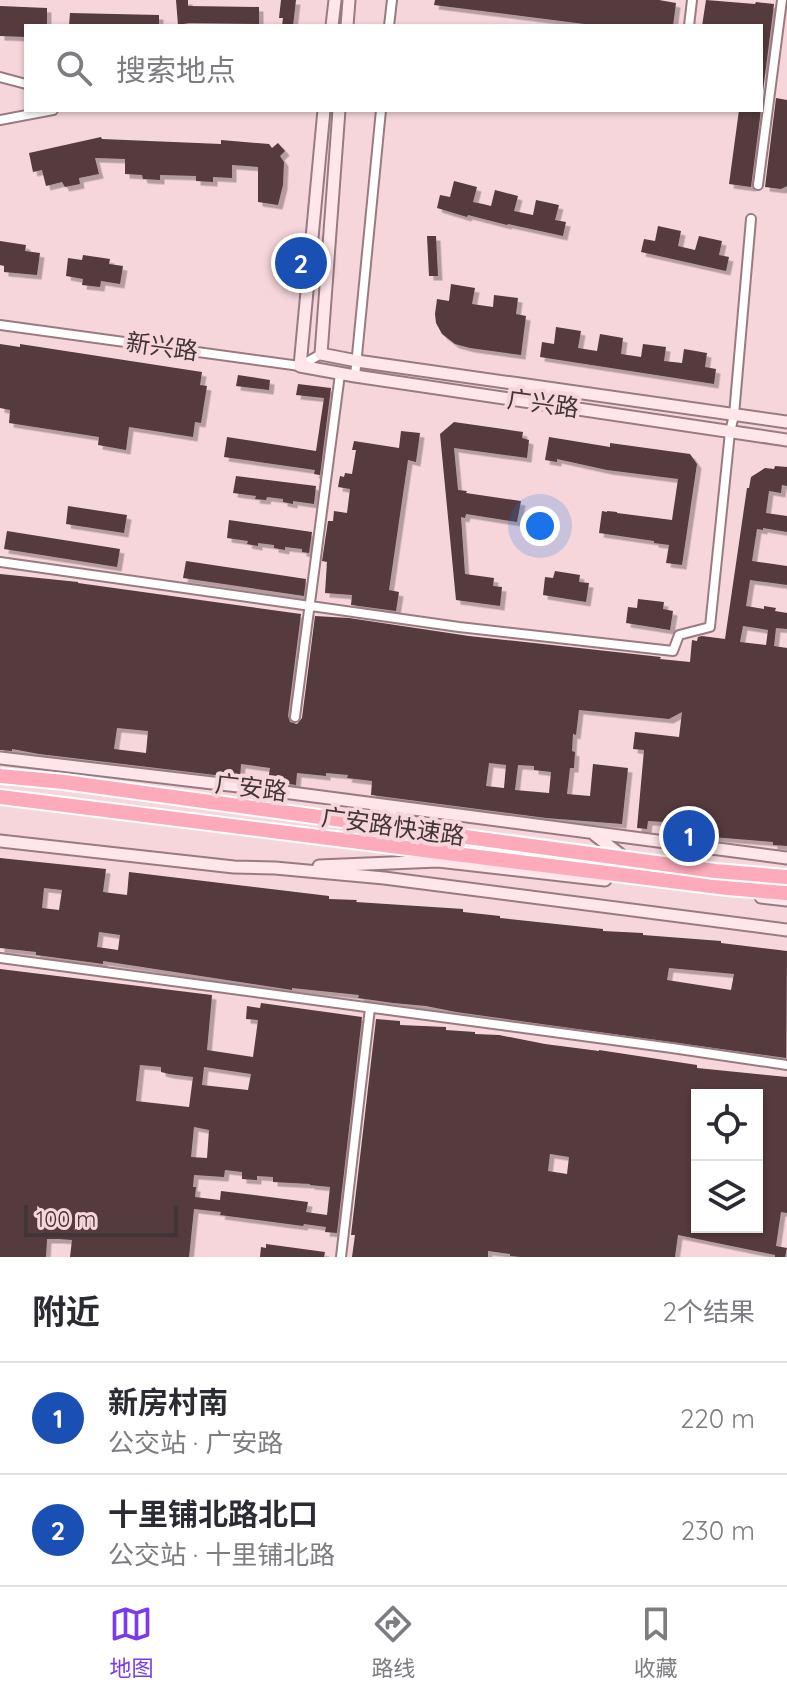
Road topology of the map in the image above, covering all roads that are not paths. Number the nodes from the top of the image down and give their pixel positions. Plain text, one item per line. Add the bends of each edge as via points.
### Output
1 (335, 0) edge
2 (349, 0) edge
3 (392, 0) edge
4 (692, 0) edge
5 (782, 0) edge
6 (332, 24) edge
7 (347, 24) edge
8 (389, 24) edge
9 (689, 24) edge
10 (0, 77) edge
11 (24, 83) edge
12 (42, 112) edge
13 (324, 112) edge
14 (338, 112) edge
15 (381, 112) edge
16 (0, 120) edge
17 (758, 185) dead end
18 (751, 219) dead end
19 (0, 325) edge
20 (321, 354) junction
21 (357, 361) junction
22 (300, 366) junction
23 (340, 374) junction
24 (355, 376) junction
25 (734, 415) junction
26 (787, 422) edge
27 (730, 432) junction
28 (787, 440) edge
29 (0, 562) edge
30 (310, 606) junction
31 (295, 717) dead end
32 (0, 758) edge
33 (0, 776) edge
34 (0, 797) edge
35 (364, 803) junction
36 (593, 833) junction
37 (0, 841) edge
38 (787, 858) edge
39 (633, 864) junction
40 (275, 868) junction
41 (787, 877) edge
42 (787, 884) edge
43 (787, 893) edge
44 (787, 900) edge
45 (787, 930) edge
46 (0, 958) edge
47 (370, 1008) junction
48 (787, 1065) edge
49 (341, 1257) edge

1 - 6 main road
2 - 7 main road
3 - 8 street
4 - 9 street
5 - 17 street
10 - 11 street
12 - 16 street
13 - 22 main road
14 - 20 main road
15 - 21 street
18 - 25 street
19 - 22 street, 新兴路
20 - 21 main road, 广兴路
20 - 22 street
21 - 24 street
21 - 25 main road, 广兴路
22 - 23 main road, 广兴路
23 - 24 main road, 广兴路
23 - 30 street
24 - 27 main road, 广兴路
25 - 26 main road, 广兴路
25 - 27 street
27 - 28 main road, 广兴路
27 - 30 street via 710,627 679,635 673,651
29 - 30 street
30 - 31 street
32 - 35 main road, 广安路
33 - 41 highway, 广安路快速路, bridge
34 - 43 highway, 广安路快速路
35 - 36 main road, 广安路
35 - 39 main road via 465,843
36 - 38 main road, 广安路
36 - 39 main road
37 - 40 main road
39 - 42 main road
40 - 44 main road via 438,861
40 - 45 main road
46 - 47 street
47 - 48 street
47 - 49 street

